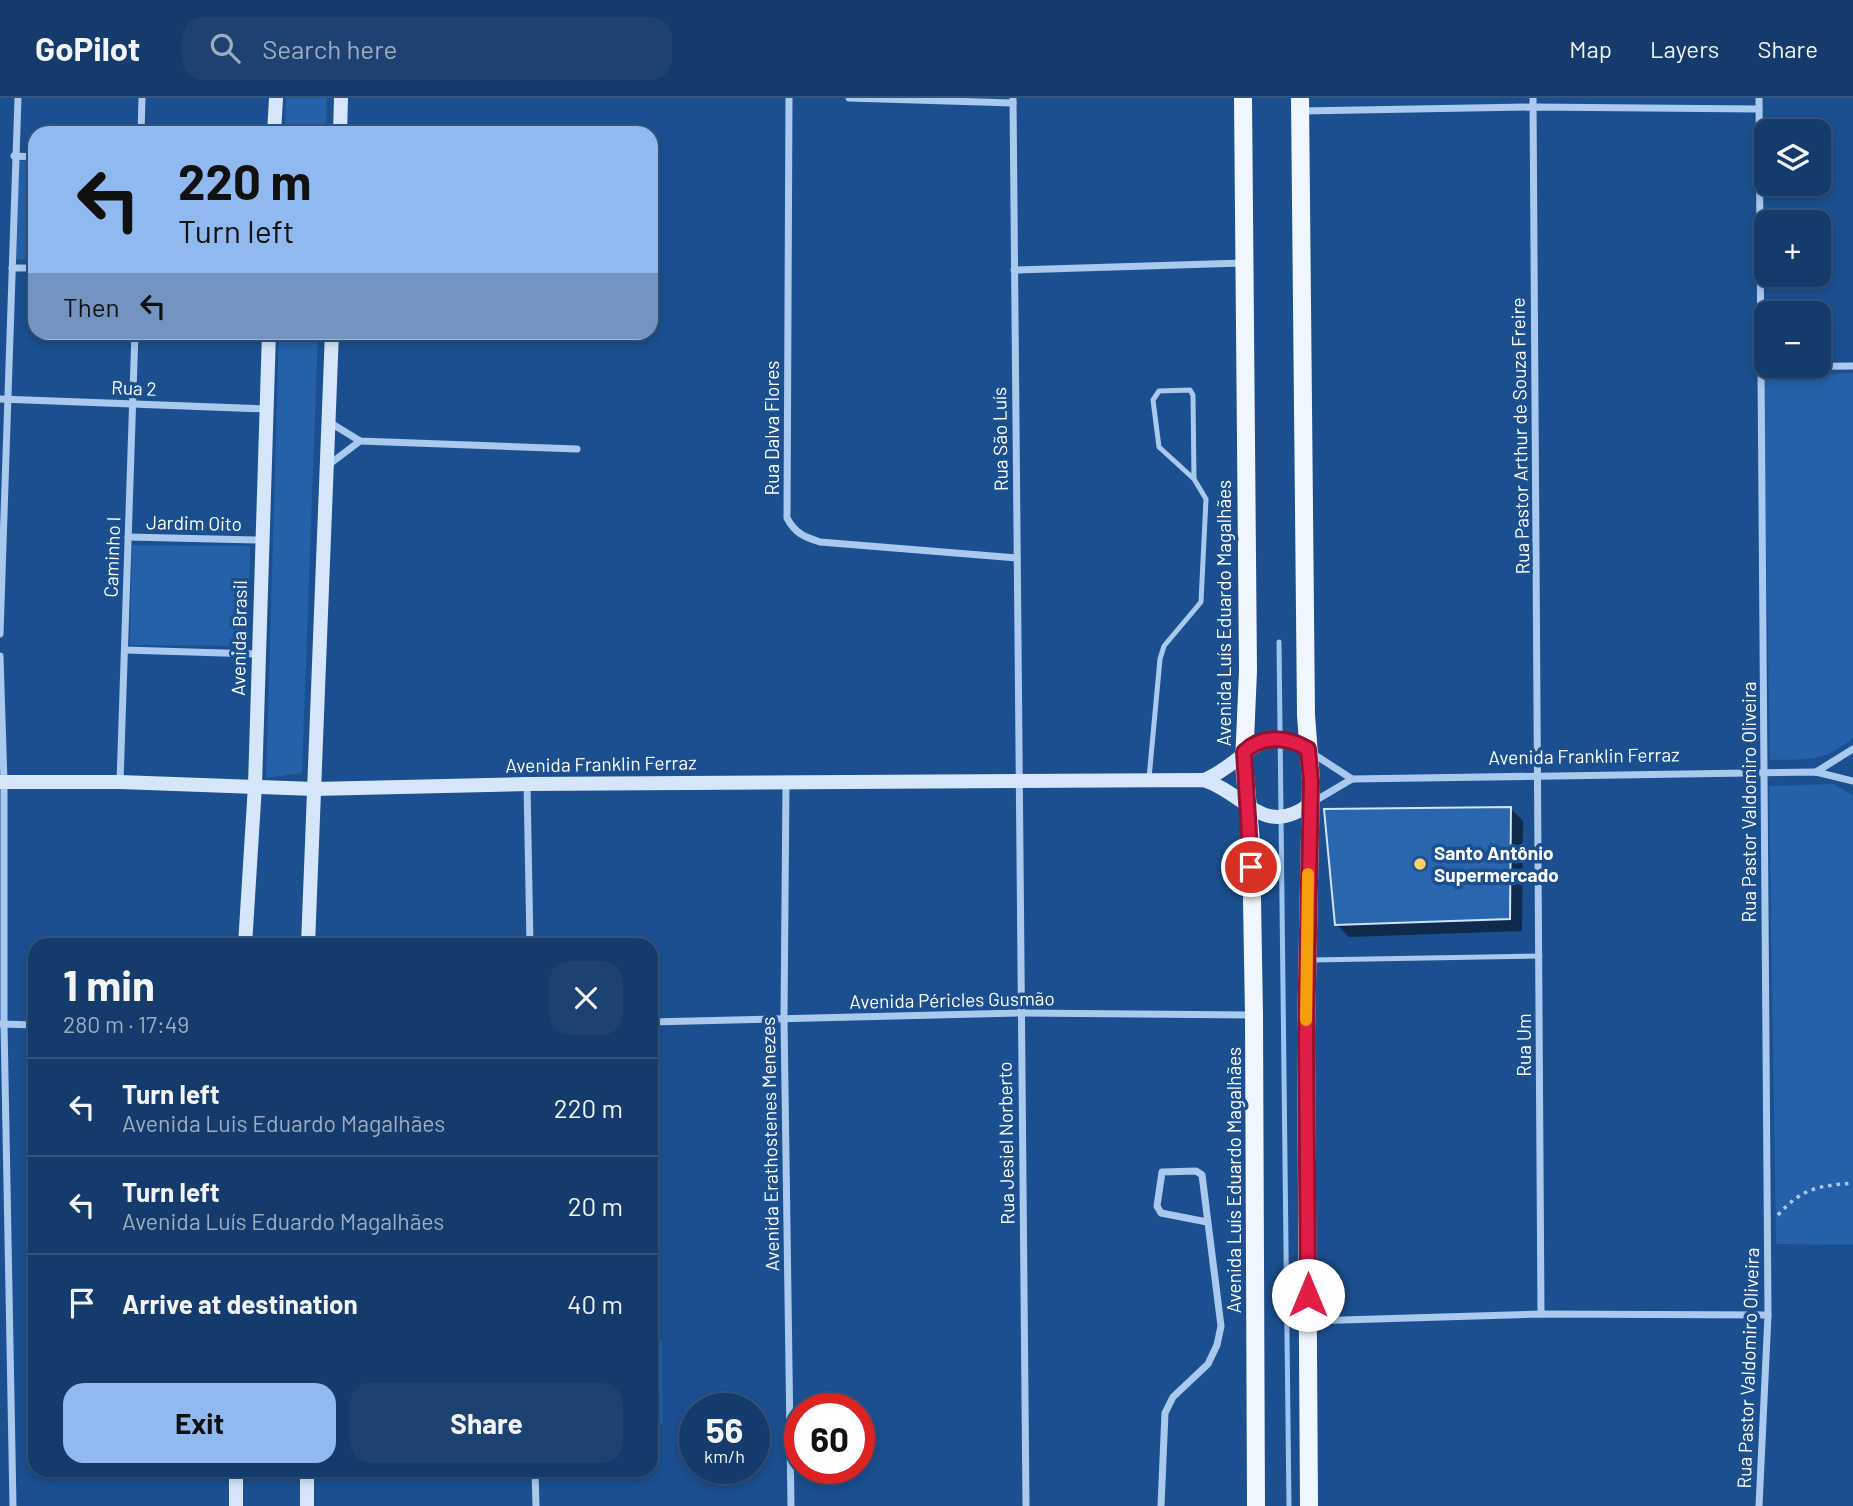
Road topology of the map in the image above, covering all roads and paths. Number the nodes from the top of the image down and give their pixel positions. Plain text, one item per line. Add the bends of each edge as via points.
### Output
1 (18, 98) edge
2 (142, 98) edge
3 (275, 98) edge
4 (341, 98) edge
5 (789, 98) edge
6 (849, 98) edge
7 (1243, 98) edge
8 (1533, 98) edge
9 (1759, 98) edge
10 (1013, 100) edge
11 (1300, 105) edge
12 (1533, 107) junction
13 (1759, 109) junction
14 (141, 126) edge
15 (275, 126) edge
16 (340, 126) edge
17 (14, 156) junction
18 (28, 157) edge
19 (1243, 263) junction
20 (12, 268) junction
21 (28, 268) edge
22 (1014, 270) junction
23 (1760, 301) edge
24 (135, 340) edge
25 (269, 340) edge
26 (332, 340) edge
27 (1831, 366) edge
28 (1853, 366) edge
29 (1760, 378) edge
30 (0, 399) edge
31 (9, 399) junction
32 (133, 403) junction
33 (266, 409) junction
34 (329, 422) junction
35 (360, 441) junction
36 (577, 449) dead end
37 (326, 466) junction
38 (1194, 479) junction
39 (2, 533) edge
40 (128, 537) junction
41 (261, 540) junction
42 (1017, 558) junction
43 (0, 634) edge
44 (125, 650) junction
45 (259, 654) junction
46 (0, 656) edge
47 (1304, 746) junction
48 (1251, 748) junction
49 (1853, 749) edge
50 (1816, 772) junction
51 (1765, 773) junction
52 (1539, 775) junction
53 (1352, 779) junction
54 (1017, 780) junction
55 (1149, 780) junction
56 (1203, 780) junction
57 (1853, 781) edge
58 (2, 782) edge
59 (120, 782) junction
60 (786, 782) junction
61 (527, 784) junction
62 (255, 785) junction
63 (314, 789) junction
64 (1303, 809) junction
65 (1255, 811) junction
66 (244, 938) edge
67 (308, 938) edge
68 (530, 938) edge
69 (1540, 956) junction
70 (1307, 960) junction
71 (1020, 1013) junction
72 (1254, 1015) junction
73 (784, 1019) junction
74 (658, 1021) edge
75 (2, 1024) edge
76 (28, 1025) edge
77 (1853, 1183) edge
78 (1207, 1222) junction
79 (1767, 1228) junction
80 (1541, 1314) junction
81 (1768, 1315) junction
82 (1309, 1321) junction
83 (236, 1477) edge
84 (307, 1477) edge
85 (535, 1477) edge
86 (13, 1506) edge
87 (236, 1506) edge
88 (307, 1506) edge
89 (536, 1506) edge
90 (791, 1506) edge
91 (1026, 1506) edge
92 (1161, 1506) edge
93 (1256, 1506) edge
94 (1309, 1506) edge
95 (1759, 1506) edge

1 - 17 street
2 - 14 street
3 - 15 street
4 - 16 street
5 - 42 street, Rua Dalva Flores via 787,518 804,537 820,541
6 - 10 street
7 - 19 main road, Avenida Luís Eduardo Magalhães
8 - 12 street, Rua Pastor Arthur de Souza Freire
9 - 13 street, Rua Pastor Valdomiro Oliveira
10 - 22 street, Rua São Luís
11 - 12 street
11 - 47 main road
12 - 13 street
12 - 52 street, Rua Pastor Arthur de Souza Freire
13 - 23 street, Rua Pastor Valdomiro Oliveira
17 - 18 street
17 - 20 street
19 - 22 street
19 - 48 main road, Avenida Luís Eduardo Magalhães
20 - 21 street
20 - 31 street
22 - 42 street, Rua São Luís
24 - 32 street, Caminho I
25 - 33 street, Avenida Brasil
26 - 34 street
27 - 28 street
29 - 51 street, Rua Pastor Valdomiro Oliveira
30 - 31 street, Rua 2
31 - 32 street, Rua 2
31 - 39 street
32 - 33 street, Rua 2
32 - 40 street, Caminho I
33 - 41 street, Avenida Brasil
34 - 35 street
34 - 37 street
35 - 36 street
35 - 37 street
37 - 63 street
38 - 38 lane via 1193,395 1190,390 1159,391 1153,400 1159,447
38 - 55 lane via 1206,499 1202,602 1164,646 1160,659
39 - 43 street
40 - 41 street, Jardim Oito
40 - 44 street, Caminho I
41 - 45 street, Avenida Brasil
42 - 54 street, Rua São Luís
44 - 45 street
44 - 59 street, Caminho I
45 - 62 street, Avenida Brasil
46 - 58 street
47 - 48 street via 1278,738
47 - 53 street
47 - 64 main road
48 - 56 street via 1227,769
48 - 65 main road, Avenida Luís Eduardo Magalhães
49 - 50 street
50 - 51 street, Avenida Franklin Ferraz
50 - 57 street, Avenida Franklin Ferraz
51 - 52 street, Avenida Franklin Ferraz
51 - 79 street, Rua Pastor Valdomiro Oliveira
52 - 53 street, Avenida Franklin Ferraz
52 - 69 street, Rua Um
53 - 64 street
54 - 55 street, Avenida Franklin Ferraz
54 - 60 street, Avenida Franklin Ferraz
54 - 71 street, Rua Jesiel Norberto
55 - 56 street, Avenida Franklin Ferraz
56 - 65 street via 1227,788
58 - 59 street, Avenida Franklin Ferraz
58 - 75 street
59 - 62 street, Avenida Franklin Ferraz
60 - 61 street, Avenida Franklin Ferraz
60 - 73 street, Avenida Erathostenes Menezes
61 - 63 street, Avenida Franklin Ferraz
61 - 68 street
62 - 63 street, Avenida Franklin Ferraz
62 - 66 street, Avenida Brasil
63 - 67 street
64 - 65 street via 1286,818
64 - 70 main road
65 - 72 main road, Avenida Luís Eduardo Magalhães via 1251,843
69 - 70 lane
69 - 80 street, Rua Um
70 - 82 main road
71 - 72 street, Avenida Péricles Gusmão
71 - 73 street, Avenida Péricles Gusmão
71 - 91 street, Rua Jesiel Norberto
72 - 93 main road, Avenida Luís Eduardo Magalhães
73 - 74 street, Avenida Péricles Gusmão
73 - 90 street, Avenida Erathostenes Menezes
75 - 76 street
75 - 86 street
77 - 79 path via 1819,1186 1795,1197
78 - 78 street via 1202,1175 1196,1171 1162,1172 1157,1206 1161,1213
78 - 92 street via 1221,1326 1208,1364 1173,1397 1165,1413
79 - 81 street, Rua Pastor Valdomiro Oliveira
80 - 81 street
80 - 82 street
81 - 95 street, Rua Pastor Valdomiro Oliveira
82 - 94 main road
83 - 87 street
84 - 88 street
85 - 89 street

